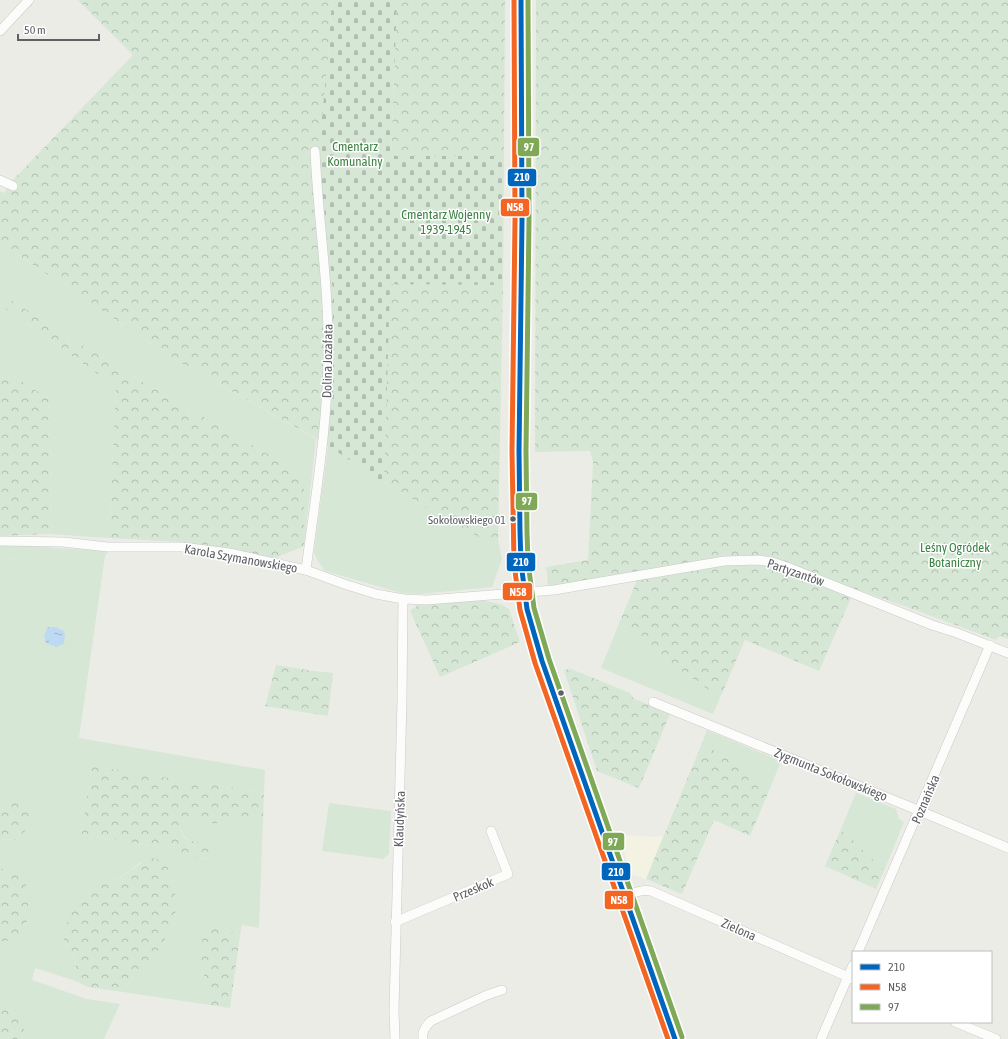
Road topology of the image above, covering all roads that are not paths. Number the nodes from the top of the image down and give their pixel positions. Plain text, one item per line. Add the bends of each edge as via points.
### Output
1 (29, 0) edge
2 (521, 0) edge
3 (0, 31) edge
4 (315, 151) dead end
5 (0, 180) edge
6 (13, 186) dead end
7 (0, 541) edge
8 (306, 570) junction
9 (525, 592) junction
10 (403, 599) junction
11 (990, 646) junction
12 (1008, 653) edge
13 (653, 702) dead end
14 (920, 811) junction
15 (491, 832) dead end
16 (1008, 848) edge
17 (625, 896) junction
18 (396, 922) junction
19 (858, 951) edge
20 (850, 978) edge
21 (502, 990) dead end
22 (957, 1023) edge
23 (395, 1039) edge
24 (423, 1039) edge
25 (675, 1039) edge
26 (821, 1039) edge
27 (996, 1039) edge

1 - 3 street
2 - 9 street via 519,451 520,558
4 - 8 street, Dolina Jozafata via 324,263 328,393
5 - 6 street
7 - 8 street, Karola Szymanowskiego via 63,542 108,547 182,547 229,553
8 - 10 street, Karola Szymanowskiego via 376,594
9 - 10 street, Karola Szymanowskiego via 427,600
9 - 11 street, Partyzantów via 554,590 724,561 758,560 787,567
9 - 17 street via 536,643
10 - 18 street, Klaudyńska
11 - 12 street, Partyzantów
11 - 14 street, Poznańska
13 - 14 street, Zygmunta Sokołowskiego
14 - 16 street, Zygmunta Sokołowskiego
14 - 19 street, Poznańska
15 - 18 street, Przeskok via 508,874
17 - 20 street, Zielona via 639,891 651,891
17 - 25 street
18 - 23 street, Klaudyńska
20 - 26 street
21 - 24 street via 431,1021 423,1031
22 - 27 street

